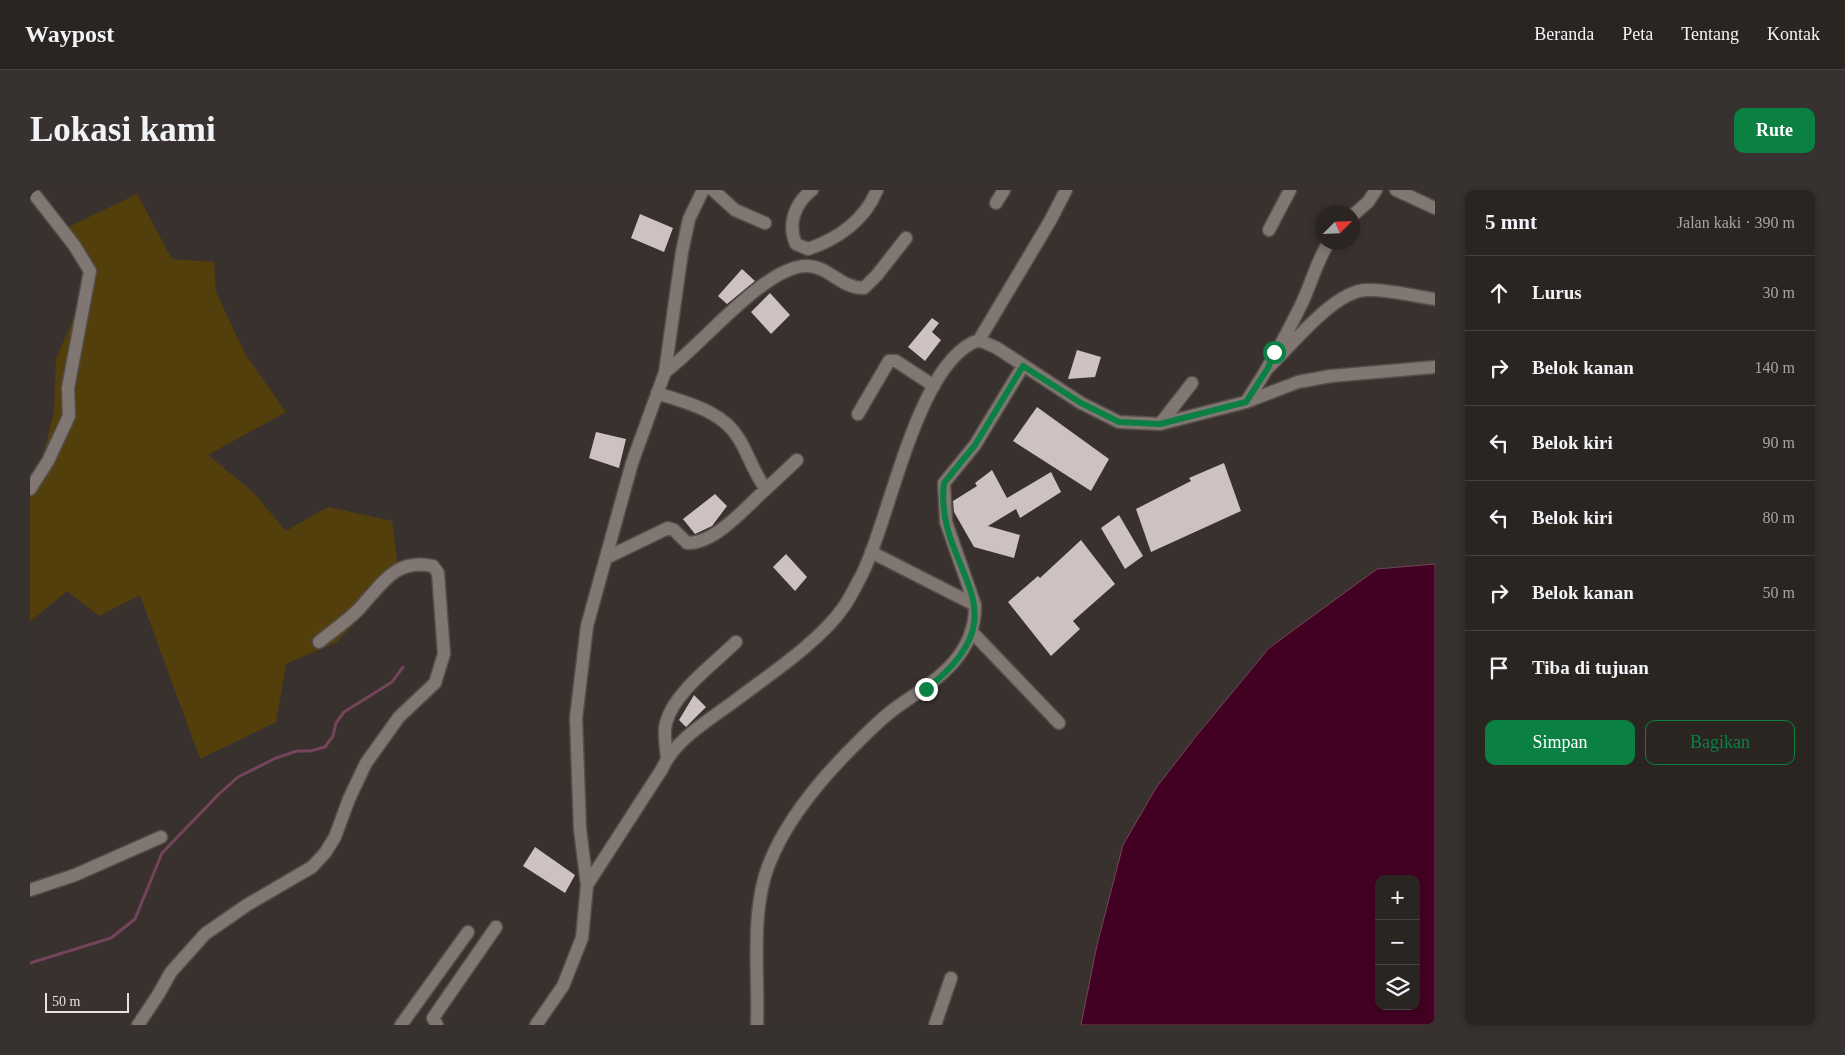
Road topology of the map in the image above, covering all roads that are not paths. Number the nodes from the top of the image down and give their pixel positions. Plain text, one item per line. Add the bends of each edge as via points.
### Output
1 (31, 190) edge
2 (703, 190) edge
3 (714, 190) edge
4 (812, 190) edge
5 (877, 190) edge
6 (1004, 190) edge
7 (1066, 190) edge
8 (1290, 190) edge
9 (1376, 190) edge
10 (1396, 190) edge
11 (996, 203) dead end
12 (1435, 208) edge
13 (1360, 209) edge
14 (765, 223) dead end
15 (1269, 230) dead end
16 (906, 238) dead end
17 (1323, 250) edge
18 (1435, 299) edge
19 (979, 340) junction
20 (1023, 366) junction
21 (1435, 367) edge
22 (1268, 368) junction
23 (665, 372) junction
24 (1192, 383) dead end
25 (934, 386) junction
26 (657, 393) junction
27 (1246, 402) junction
28 (858, 414) dead end
29 (1160, 424) junction
30 (797, 460) dead end
31 (30, 488) edge
32 (766, 489) junction
33 (871, 552) junction
34 (608, 557) junction
35 (975, 605) junction
36 (971, 631) junction
37 (319, 642) dead end
38 (736, 642) dead end
39 (1060, 723) dead end
40 (667, 758) junction
41 (162, 837) dead end
42 (587, 885) junction
43 (30, 890) edge
44 (496, 927) dead end
45 (468, 932) dead end
46 (951, 978) dead end
47 (138, 1025) edge
48 (401, 1025) edge
49 (437, 1025) edge
50 (536, 1025) edge
51 (757, 1025) edge
52 (935, 1025) edge

1 - 31 street via 88,266 90,277 68,388 69,416 48,461
2 - 23 street via 689,219 682,252
3 - 14 street via 735,210
4 - 5 street via 797,205 792,235 796,244 808,249 844,232 861,217
6 - 11 street
7 - 19 street
8 - 15 street
9 - 13 street
10 - 12 street
16 - 23 street via 864,288 848,287 830,274 809,266 782,272 756,290
17 - 22 street via 1301,305
18 - 22 street via 1365,290 1351,293 1335,303
19 - 20 street
19 - 25 street via 966,344 953,357
20 - 29 street via 1081,403 1119,422
20 - 35 street via 975,445 944,483 946,522
21 - 27 street via 1298,382
22 - 27 street
23 - 26 street
24 - 29 street
25 - 28 street via 896,361 889,361
25 - 33 street via 901,462
26 - 32 street via 704,410 724,422 739,439
26 - 34 street via 632,463
27 - 29 street
30 - 32 street
32 - 34 street via 714,536 687,543 668,528
33 - 35 street
33 - 40 street via 842,609 820,632 688,737
34 - 42 street via 587,626 576,718 580,829
35 - 36 street
36 - 39 street
36 - 51 street via 958,660 926,689 895,708 844,756 779,842 764,880 758,917
37 - 47 street via 357,610 388,575 416,562 433,566 438,573 444,654 435,683 398,717 366,763 325,853 312,866 247,904 205,934 170,972
38 - 40 street via 672,707 666,724
40 - 42 street
41 - 43 street via 75,875
42 - 50 street via 582,938 575,960 563,986
44 - 49 street via 433,1018
45 - 48 street
46 - 52 street

